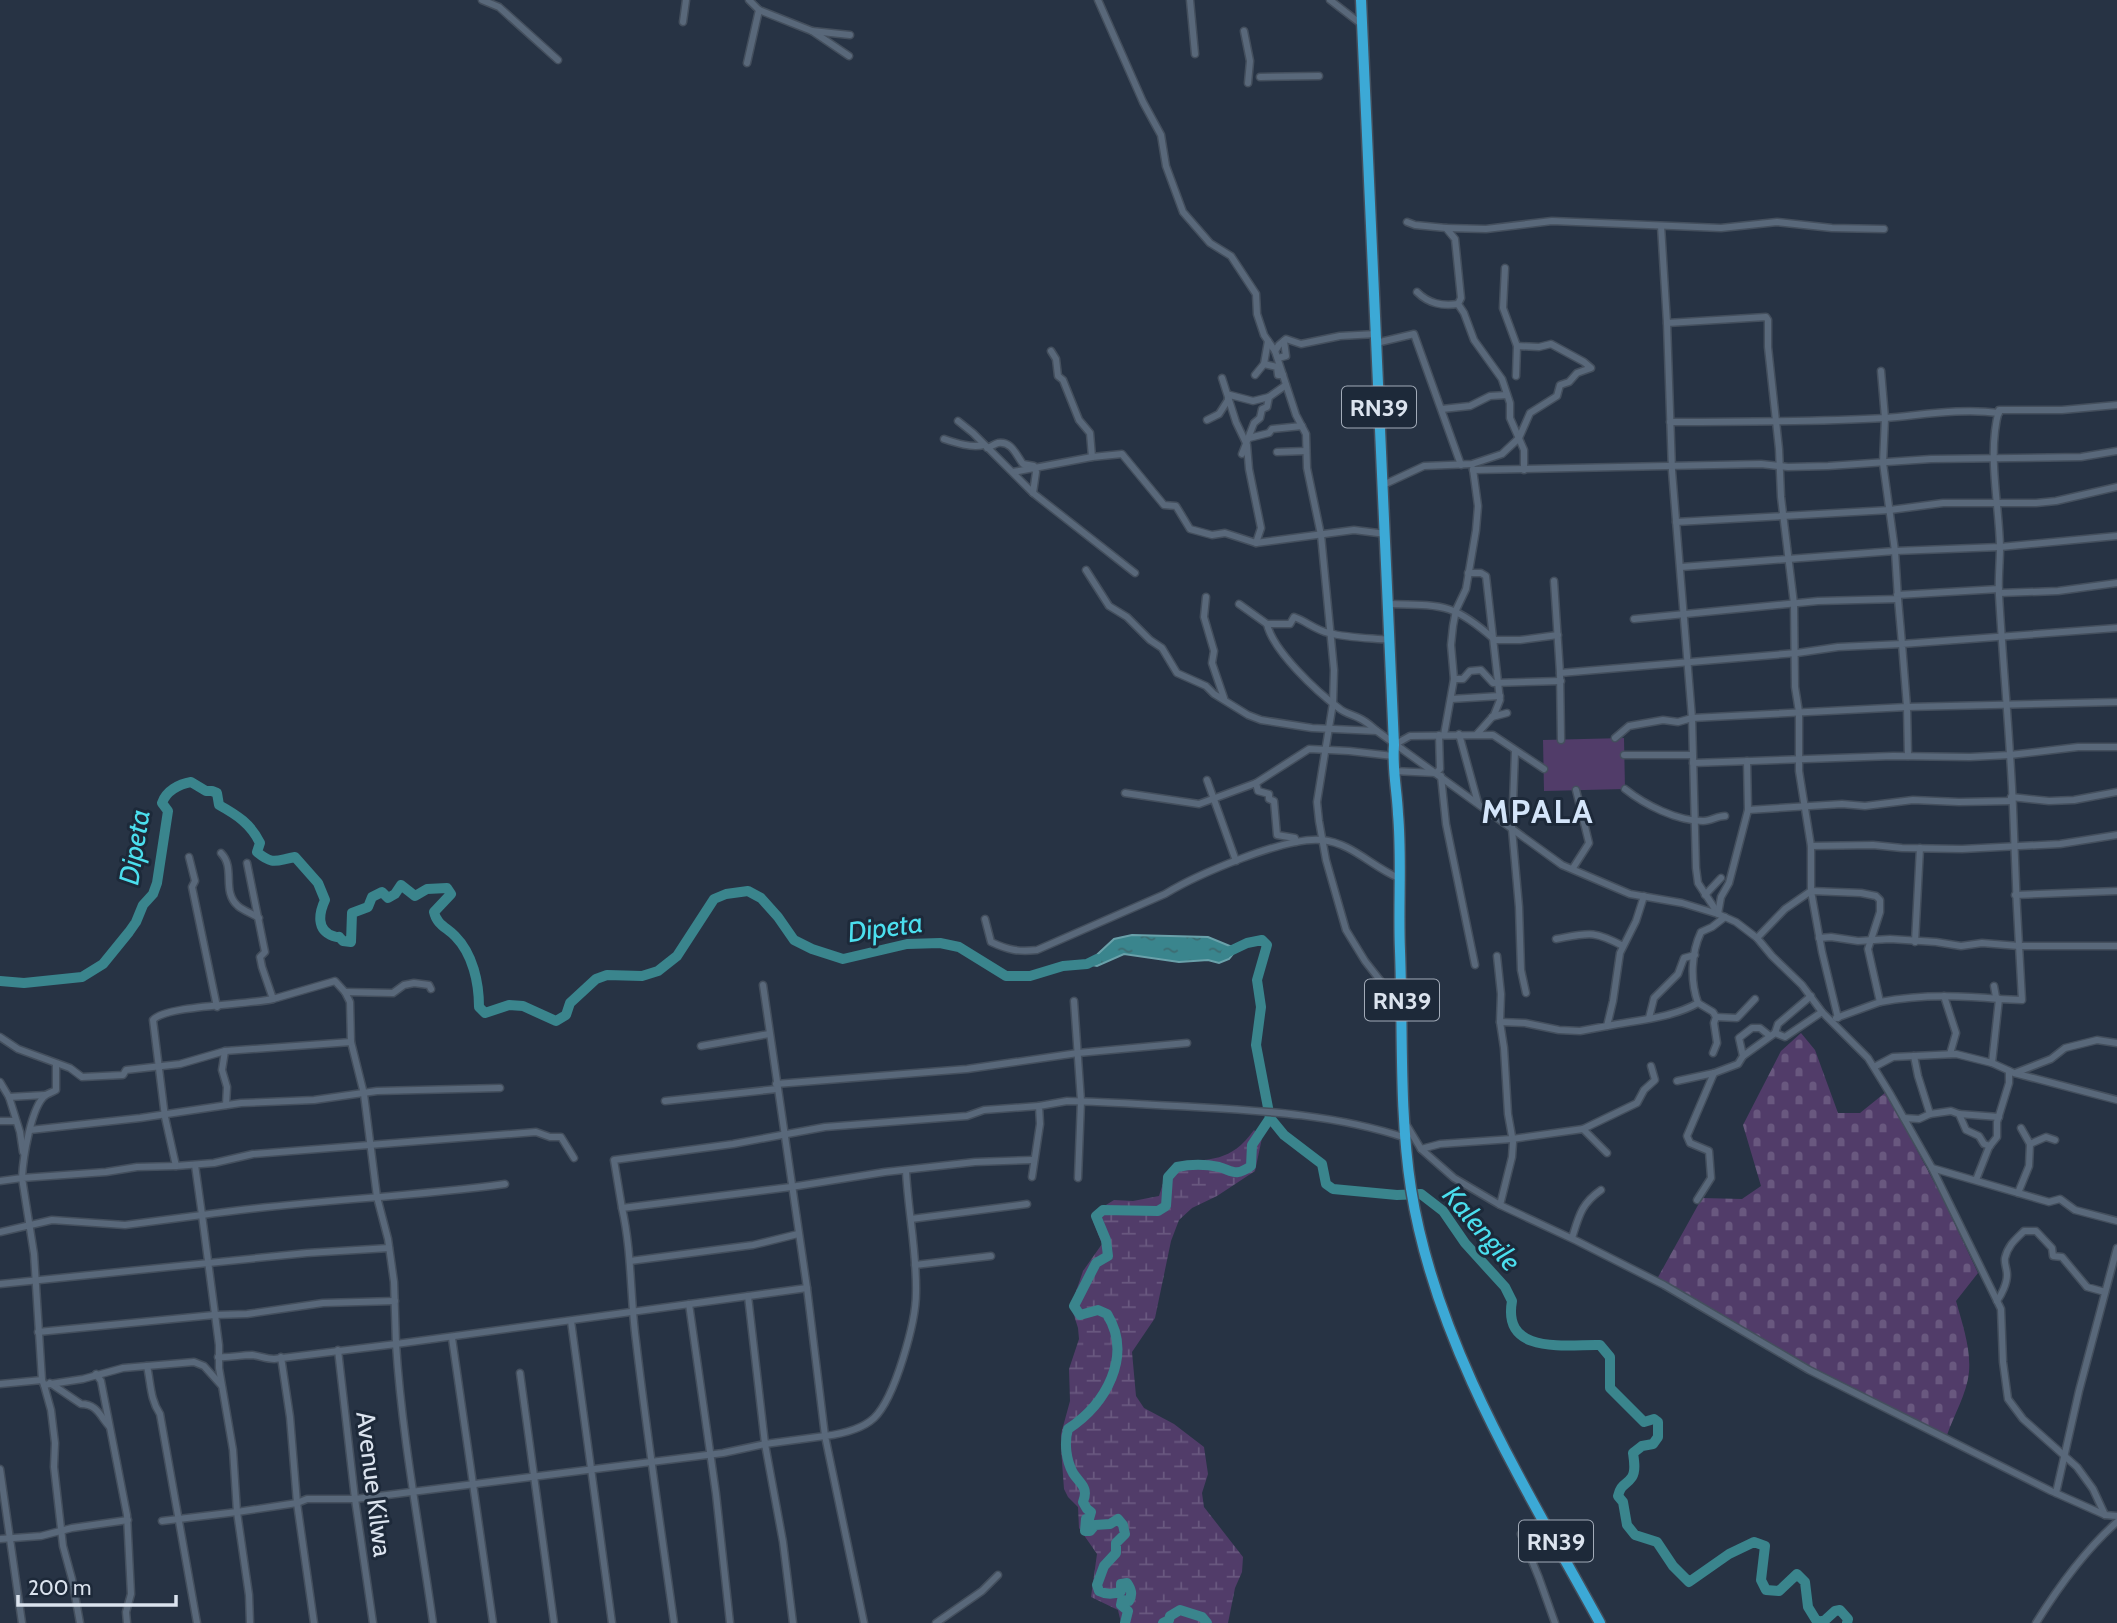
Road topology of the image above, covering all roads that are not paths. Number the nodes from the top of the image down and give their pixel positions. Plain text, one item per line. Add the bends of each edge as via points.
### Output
1 (482, 0) edge
2 (686, 0) edge
3 (749, 0) edge
4 (1098, 0) edge
5 (1190, 0) edge
6 (1330, 0) edge
7 (1361, 0) edge
8 (759, 10) junction
9 (683, 22) dead end
10 (1362, 26) junction
11 (1244, 30) dead end
12 (813, 31) junction
13 (850, 35) dead end
14 (1195, 54) dead end
15 (849, 56) dead end
16 (558, 60) dead end
17 (747, 63) dead end
18 (1319, 76) dead end
19 (1260, 77) dead end
20 (1248, 83) dead end
21 (1407, 222) dead end
22 (1661, 226) junction
23 (1446, 228) junction
24 (1884, 229) dead end
25 (1505, 268) dead end
26 (1417, 292) dead end
27 (1458, 304) junction
28 (1667, 323) junction
29 (1376, 338) junction
30 (1268, 341) junction
31 (1284, 341) junction
32 (1517, 346) junction
33 (1051, 351) dead end
34 (1276, 355) junction
35 (1265, 364) junction
36 (1881, 370) dead end
37 (1255, 374) dead end
38 (1283, 375) junction
39 (1516, 376) dead end
40 (1222, 378) dead end
41 (1286, 385) junction
42 (1507, 395) junction
43 (1269, 397) junction
44 (1228, 399) junction
45 (2117, 405) edge
46 (1442, 410) junction
47 (1998, 413) junction
48 (1260, 418) junction
49 (1885, 418) junction
50 (1207, 420) dead end
51 (958, 421) dead end
52 (1670, 422) junction
53 (1775, 422) junction
54 (1302, 426) junction
55 (1272, 429) junction
56 (1519, 438) junction
57 (944, 439) dead end
58 (1245, 441) junction
59 (985, 446) junction
60 (1306, 451) junction
61 (2117, 451) edge
62 (1277, 452) dead end
63 (1242, 454) dead end
64 (1092, 457) junction
65 (1995, 458) junction
66 (1883, 463) junction
67 (1461, 465) junction
68 (1034, 466) junction
69 (1672, 466) junction
70 (1780, 466) junction
71 (1473, 467) junction
72 (1524, 470) junction
73 (1013, 472) junction
74 (1383, 485) junction
75 (2117, 487) edge
76 (1033, 493) junction
77 (1997, 503) junction
78 (1888, 510) junction
79 (1784, 515) junction
80 (1676, 522) junction
81 (1386, 534) junction
82 (1321, 535) junction
83 (2117, 536) edge
84 (1256, 543) junction
85 (2000, 547) junction
86 (1895, 551) junction
87 (1787, 561) junction
88 (1681, 567) junction
89 (1086, 570) dead end
90 (1135, 573) dead end
91 (1468, 573) junction
92 (1554, 581) dead end
93 (2117, 583) edge
94 (1999, 591) junction
95 (1206, 597) dead end
96 (1898, 597) junction
97 (1239, 604) dead end
98 (1389, 604) junction
99 (1794, 604) junction
100 (1457, 610) junction
101 (1685, 613) junction
102 (1634, 619) dead end
103 (1268, 624) junction
104 (2117, 628) edge
105 (1330, 634) junction
106 (1558, 635) junction
107 (2003, 636) junction
108 (1390, 640) junction
109 (1495, 640) junction
110 (1902, 644) junction
111 (1794, 653) junction
112 (1688, 661) junction
113 (1561, 677) junction
114 (1454, 679) junction
115 (1498, 683) junction
116 (1500, 696) junction
117 (1451, 699) junction
118 (1225, 700) junction
119 (2117, 702) edge
120 (1334, 703) junction
121 (2007, 706) junction
122 (1907, 707) junction
123 (1799, 712) junction
124 (1507, 713) dead end
125 (1492, 717) junction
126 (1692, 718) junction
127 (1329, 729) junction
128 (1377, 730) junction
129 (1459, 734) junction
130 (1477, 734) junction
131 (1441, 735) junction
132 (1615, 738) dead end
133 (1561, 740) dead end
134 (2117, 747) edge
135 (1324, 749) junction
136 (1394, 751) junction
137 (1515, 752) junction
138 (1624, 755) dead end
139 (2010, 755) junction
140 (1908, 756) junction
141 (1693, 759) junction
142 (1800, 759) junction
143 (1747, 761) junction
144 (1544, 769) dead end
145 (1393, 771) junction
146 (1438, 775) junction
147 (1207, 780) dead end
148 (1256, 783) junction
149 (1625, 789) dead end
150 (1576, 790) dead end
151 (2117, 792) edge
152 (1125, 793) dead end
153 (1214, 799) junction
154 (2012, 799) junction
155 (1478, 804) junction
156 (1803, 807) junction
157 (1748, 810) junction
158 (1725, 816) dead end
159 (1695, 820) junction
160 (1512, 829) junction
161 (2117, 835) edge
162 (1322, 840) junction
163 (1296, 842) junction
164 (2012, 844) junction
165 (1811, 846) junction
166 (1920, 848) junction
167 (221, 853) dead end
168 (189, 857) dead end
169 (1236, 861) junction
170 (247, 863) dead end
171 (1573, 868) junction
172 (1399, 878) junction
173 (1721, 878) dead end
174 (1811, 891) junction
175 (2117, 891) edge
176 (1705, 895) junction
177 (2015, 895) junction
178 (1644, 896) junction
179 (1721, 915) junction
180 (259, 918) junction
181 (985, 919) dead end
182 (1757, 938) junction
183 (1819, 938) junction
184 (1556, 939) dead end
185 (1870, 940) junction
186 (1915, 942) junction
187 (1623, 946) junction
188 (2019, 946) junction
189 (2117, 946) edge
190 (1695, 955) junction
191 (1497, 956) dead end
192 (1475, 965) dead end
193 (763, 985) dead end
194 (1994, 986) dead end
195 (431, 989) dead end
196 (345, 992) junction
197 (1526, 993) dead end
198 (1811, 996) junction
199 (1944, 996) junction
200 (273, 999) junction
201 (1755, 999) dead end
202 (1999, 999) junction
203 (1074, 1001) dead end
204 (1880, 1002) junction
205 (1698, 1003) junction
206 (217, 1007) junction
207 (1402, 1009) junction
208 (1822, 1012) junction
209 (1716, 1017) junction
210 (1649, 1018) junction
211 (1834, 1019) junction
212 (1500, 1022) junction
213 (1607, 1026) junction
214 (769, 1034) junction
215 (1772, 1034) junction
216 (0, 1037) edge
217 (351, 1042) junction
218 (1187, 1043) dead end
219 (2117, 1043) edge
220 (701, 1046) dead end
221 (225, 1051) junction
222 (1078, 1053) junction
223 (1713, 1053) dead end
224 (1950, 1054) junction
225 (1743, 1056) junction
226 (1914, 1056) junction
227 (1992, 1063) junction
228 (56, 1064) junction
229 (1651, 1066) dead end
230 (158, 1067) junction
231 (1874, 1067) junction
232 (2012, 1072) junction
233 (1714, 1073) junction
234 (1677, 1081) dead end
235 (0, 1082) edge
236 (776, 1087) junction
237 (500, 1088) dead end
238 (364, 1094) junction
239 (46, 1095) junction
240 (9, 1097) junction
241 (2117, 1100) edge
242 (665, 1101) dead end
243 (1081, 1101) junction
244 (226, 1105) junction
245 (1039, 1106) junction
246 (165, 1114) junction
247 (1930, 1114) junction
248 (1958, 1114) junction
249 (1998, 1117) junction
250 (1904, 1118) junction
251 (0, 1121) edge
252 (16, 1121) junction
253 (1405, 1122) junction
254 (2021, 1128) dead end
255 (1583, 1129) junction
256 (30, 1130) junction
257 (784, 1136) junction
258 (1406, 1138) junction
259 (1512, 1139) junction
260 (2055, 1140) dead end
261 (372, 1143) junction
262 (2030, 1144) junction
263 (1990, 1146) junction
264 (1421, 1149) junction
265 (1607, 1153) dead end
266 (23, 1158) junction
267 (574, 1158) dead end
268 (1033, 1160) junction
269 (195, 1165) junction
270 (176, 1166) junction
271 (1932, 1168) junction
272 (906, 1171) junction
273 (1032, 1177) dead end
274 (22, 1178) junction
275 (1078, 1178) dead end
276 (1976, 1180) junction
277 (0, 1181) edge
278 (505, 1184) dead end
279 (791, 1187) junction
280 (1601, 1190) dead end
281 (2018, 1193) junction
282 (377, 1197) junction
283 (1697, 1200) dead end
284 (1027, 1204) dead end
285 (1500, 1205) junction
286 (622, 1208) junction
287 (202, 1215) junction
288 (911, 1219) junction
289 (2117, 1221) edge
290 (29, 1227) junction
291 (0, 1232) edge
292 (798, 1234) junction
293 (1572, 1238) junction
294 (389, 1248) junction
295 (2117, 1248) edge
296 (990, 1256) dead end
297 (630, 1261) junction
298 (209, 1264) junction
299 (915, 1265) junction
300 (35, 1281) junction
301 (0, 1284) edge
302 (807, 1288) junction
303 (2105, 1292) junction
304 (748, 1296) junction
305 (395, 1301) junction
306 (1997, 1301) junction
307 (690, 1304) junction
308 (633, 1311) junction
309 (214, 1315) junction
310 (571, 1321) junction
311 (38, 1332) junction
312 (452, 1338) junction
313 (396, 1344) junction
314 (338, 1350) junction
315 (218, 1357) junction
316 (281, 1357) junction
317 (148, 1366) junction
318 (520, 1373) dead end
319 (96, 1374) junction
320 (45, 1383) junction
321 (0, 1384) edge
322 (221, 1385) junction
323 (110, 1427) junction
324 (825, 1436) junction
325 (765, 1444) junction
326 (709, 1454) junction
327 (2065, 1455) junction
328 (651, 1461) junction
329 (592, 1468) junction
330 (0, 1469) edge
331 (533, 1476) junction
332 (473, 1483) junction
333 (415, 1491) junction
334 (2056, 1493) junction
335 (355, 1499) junction
336 (297, 1503) junction
337 (237, 1512) junction
338 (2105, 1515) junction
339 (2117, 1516) edge
340 (178, 1518) junction
341 (128, 1520) junction
342 (162, 1521) dead end
343 (2117, 1522) edge
344 (62, 1532) junction
345 (1521, 1534) dead end
346 (12, 1538) junction
347 (0, 1539) edge
348 (998, 1575) dead end
349 (22, 1623) edge
350 (80, 1623) edge
351 (127, 1623) edge
352 (197, 1623) edge
353 (250, 1623) edge
354 (314, 1623) edge
355 (373, 1623) edge
356 (433, 1623) edge
357 (493, 1623) edge
358 (554, 1623) edge
359 (612, 1623) edge
360 (674, 1623) edge
361 (730, 1623) edge
362 (793, 1623) edge
363 (864, 1623) edge
364 (936, 1623) edge
365 (1555, 1623) edge
366 (1600, 1623) edge
367 (2036, 1623) edge

1 - 16 street via 499,7
2 - 9 street
3 - 8 street
4 - 30 street via 1161,135 1166,166 1183,212 1210,243 1231,256 1256,294 1257,314
5 - 14 street
6 - 10 street
7 - 10 highway, RN39
8 - 12 street
8 - 17 street
10 - 29 highway, RN39
11 - 20 street via 1250,61
12 - 13 street
12 - 15 street
18 - 19 street
21 - 23 street
22 - 23 street via 1552,221 1486,229
22 - 24 street via 1721,228 1777,222
22 - 28 street
23 - 27 street via 1455,239
25 - 32 street via 1503,308
26 - 27 street via 1430,302
27 - 42 street
28 - 52 street
28 - 53 street via 1766,317
29 - 31 street via 1339,336 1301,344
29 - 46 street via 1414,334
29 - 74 highway, RN39
30 - 34 street
30 - 35 street
31 - 34 street
31 - 34 street via 1286,356
32 - 39 street
32 - 56 street via 1551,344 1591,369 1560,385 1557,396 1530,413
33 - 64 street via 1058,376 1090,433
34 - 38 street
35 - 37 street
35 - 38 street via 1277,367 1278,375
36 - 49 street
38 - 41 street
40 - 44 street
41 - 43 street
41 - 54 street
42 - 46 street
42 - 56 street
43 - 44 street via 1253,401 1230,395
43 - 48 street
44 - 50 street via 1219,414
44 - 58 street
45 - 47 street
46 - 67 street
47 - 49 street
47 - 65 street
48 - 55 street
48 - 58 street
49 - 53 street
49 - 66 street
51 - 59 street
52 - 53 street
52 - 69 street
53 - 70 street
54 - 55 street
54 - 60 street
55 - 58 street
56 - 71 street via 1502,454
56 - 72 street
57 - 59 street
58 - 63 street
58 - 84 street via 1261,528
59 - 68 street via 1007,444 1023,464
59 - 73 street
60 - 62 street
60 - 82 street
61 - 65 street via 2081,457
64 - 68 street
64 - 84 street via 1122,454 1164,505 1176,506 1190,529
65 - 66 street
65 - 77 street
66 - 70 street
66 - 78 street
67 - 71 street
67 - 74 street via 1424,466
68 - 73 street
68 - 76 street
69 - 70 street
69 - 72 street
69 - 80 street
70 - 79 street
71 - 72 street
71 - 91 street via 1478,506
73 - 76 street
74 - 81 highway, RN39
75 - 77 street via 2056,501
76 - 90 street
77 - 78 street
77 - 85 street
78 - 79 street
78 - 86 street
79 - 80 street
79 - 87 street
80 - 88 street
81 - 82 street via 1354,530
81 - 98 highway, RN39
82 - 84 street
82 - 105 street
83 - 85 street
85 - 86 street
85 - 94 street
86 - 87 street
86 - 96 street
87 - 88 street
87 - 99 street
88 - 101 street
89 - 118 street via 1109,606 1162,648 1177,673
91 - 100 street
91 - 109 street via 1486,576
92 - 106 street
93 - 94 street via 2058,591
94 - 96 street
94 - 107 street
95 - 118 street via 1204,617 1214,651 1212,663
96 - 99 street
96 - 110 street
97 - 103 street
98 - 100 street
98 - 108 highway, RN39
99 - 101 street
99 - 111 street
100 - 109 street
100 - 114 street via 1451,645
101 - 102 street
101 - 112 street
103 - 105 street via 1290,624 1297,617
103 - 120 street via 1280,652
104 - 107 street
105 - 108 street
105 - 120 street
106 - 109 street
106 - 113 street
107 - 110 street
107 - 121 street
108 - 136 highway, RN39
109 - 115 street
110 - 111 street
110 - 122 street
111 - 112 street
111 - 123 street
112 - 113 street
112 - 126 street
113 - 115 street
113 - 133 street
114 - 115 street via 1481,670
114 - 117 street
115 - 116 street
116 - 117 street
116 - 125 street
117 - 131 street
118 - 127 street via 1261,720
119 - 121 street
120 - 127 street
120 - 128 street
121 - 122 street
121 - 139 street
122 - 123 street
122 - 140 street
123 - 126 street
123 - 142 street
124 - 125 street
125 - 130 street
126 - 132 street via 1629,726
126 - 141 street
127 - 128 street
127 - 135 street
128 - 136 street
129 - 130 street
129 - 131 street
129 - 155 street
130 - 137 street via 1493,734
131 - 136 street via 1410,736
131 - 146 street
134 - 139 street
135 - 136 street
135 - 148 street via 1309,749
135 - 162 street via 1317,802
136 - 145 highway, RN39
136 - 146 street
137 - 144 street
137 - 160 street
138 - 141 street
139 - 140 street
139 - 154 street
140 - 142 street
141 - 143 street
141 - 159 street
142 - 143 street
142 - 156 street
143 - 157 street
145 - 146 street
145 - 172 highway, RN39
146 - 155 street
146 - 192 street
147 - 153 street
148 - 153 street
148 - 163 street via 1258,791 1274,801 1278,835
149 - 159 street via 1648,806
150 - 171 street via 1589,843
151 - 154 street via 2074,800
152 - 153 street via 1199,804
153 - 169 street
154 - 156 street
154 - 164 street
155 - 160 street
156 - 157 street
156 - 165 street
157 - 179 street via 1721,897
158 - 159 street
159 - 176 street via 1698,883
160 - 171 street
160 - 197 street
161 - 164 street via 2060,844
162 - 163 street
162 - 172 street via 1361,854
162 - 207 street via 1346,930
163 - 169 street
164 - 166 street
164 - 177 street
165 - 166 street
165 - 174 street
166 - 186 street
167 - 180 street via 230,872 229,893 238,907
168 - 206 street
169 - 181 street via 1037,950 1007,950 991,942
170 - 180 street
171 - 178 street
172 - 207 highway, RN39
173 - 176 street
174 - 182 street
174 - 183 street
174 - 185 street via 1876,896 1881,905
175 - 177 street
176 - 179 street
177 - 188 street
178 - 179 street
178 - 187 street
179 - 182 street
179 - 190 street via 1701,932
180 - 200 street via 265,952 260,957 261,967
182 - 198 street
183 - 185 street
183 - 211 street
184 - 187 street via 1592,933
185 - 186 street
185 - 204 street
186 - 188 street
187 - 213 street
188 - 189 street
188 - 202 street via 2022,1000
190 - 205 street via 1693,989
190 - 210 street via 1684,958 1678,974 1654,998
191 - 212 street
193 - 214 street
194 - 202 street
195 - 196 street via 414,983 393,993
196 - 200 street via 335,981
196 - 217 street via 350,1002
198 - 208 street
198 - 215 street
199 - 202 street
199 - 204 street
199 - 224 street via 1956,1033
200 - 206 street
201 - 209 street via 1737,1018
202 - 227 street
203 - 222 street
204 - 211 street
205 - 209 street
205 - 210 street
206 - 230 street via 156,1016 152,1025
207 - 253 highway, RN39
208 - 211 street
208 - 215 street via 1785,1037
209 - 223 street
210 - 213 street
211 - 231 street
212 - 213 street via 1580,1031
212 - 259 street via 1503,1100
214 - 220 street
214 - 236 street
215 - 225 street
215 - 225 street via 1752,1028 1740,1038
216 - 228 street
217 - 221 street
217 - 238 street
218 - 222 street
219 - 232 street via 2097,1040 2065,1048 2051,1059
221 - 230 street
221 - 244 street
222 - 236 street
222 - 243 street
224 - 226 street
224 - 227 street
225 - 233 street via 1738,1064
226 - 231 street via 1893,1057
226 - 247 street
227 - 232 street
228 - 230 street via 85,1078 118,1077 126,1070
228 - 239 street via 56,1090
229 - 255 street via 1655,1080 1637,1103
230 - 246 street
231 - 250 street
232 - 241 street
232 - 249 street
233 - 234 street
233 - 283 street via 1687,1136 1690,1143 1709,1151 1712,1178
235 - 240 street
236 - 242 street
236 - 257 street
237 - 238 street
238 - 244 street
238 - 261 street
239 - 240 street
239 - 256 street via 33,1115
240 - 252 street
243 - 245 street
243 - 258 street via 1279,1111
243 - 275 street
244 - 246 street
245 - 257 street
245 - 268 street
246 - 256 street
246 - 270 street
247 - 248 street
247 - 250 street
248 - 249 street
248 - 263 street via 1966,1130
249 - 263 street via 1997,1138
250 - 271 street
251 - 252 street
252 - 266 street
253 - 258 highway, RN39
253 - 264 street
254 - 262 street
255 - 259 street
255 - 265 street
256 - 266 street
257 - 279 street
257 - 286 street via 614,1160
258 - 366 highway, RN39 via 1413,1201 1432,1279 1468,1370
259 - 264 street
259 - 285 street
260 - 262 street via 2046,1137
261 - 267 street via 536,1132 563,1139
261 - 269 street via 253,1154
261 - 282 street
262 - 281 street via 2029,1166
263 - 276 street
264 - 285 street via 1454,1178
266 - 274 street
268 - 272 street
268 - 273 street
269 - 270 street
269 - 287 street
270 - 274 street
271 - 276 street
271 - 306 street
272 - 279 street
272 - 288 street
274 - 277 street
274 - 290 street
276 - 281 street
278 - 282 street
279 - 286 street
279 - 292 street
280 - 293 street via 1582,1208
281 - 289 street via 2049,1202 2060,1199 2075,1210
282 - 287 street
282 - 294 street
284 - 288 street
285 - 293 street
286 - 297 street
287 - 290 street via 125,1225 52,1220
287 - 298 street
288 - 299 street
290 - 291 street
290 - 300 street
292 - 297 street via 753,1245
292 - 302 street
293 - 334 street via 1664,1285 1809,1370
294 - 298 street
294 - 305 street
295 - 303 street
296 - 299 street
297 - 308 street
298 - 300 street
298 - 309 street
299 - 324 street via 916,1303 904,1358 885,1402 874,1418 855,1430
300 - 301 street
300 - 311 street
302 - 304 street
302 - 324 street
303 - 306 street via 2087,1287 2062,1257 2053,1256 2052,1248 2036,1231 2024,1231 2007,1251 2006,1283
303 - 327 street
304 - 307 street
304 - 325 street
305 - 309 street via 323,1303
305 - 313 street
306 - 327 street via 2008,1399 2023,1419
307 - 308 street
307 - 326 street
308 - 310 street
308 - 328 street
309 - 311 street
309 - 315 street
310 - 312 street
310 - 329 street
311 - 320 street
312 - 313 street
312 - 332 street
313 - 314 street
313 - 333 street via 402,1427
314 - 316 street
314 - 335 street, Avenue Kilwa
315 - 316 street
315 - 322 street
316 - 336 street
317 - 319 street
317 - 322 street via 197,1362
317 - 340 street
318 - 331 street
319 - 320 street
319 - 323 street
320 - 321 street
320 - 323 street via 98,1410
320 - 344 street
322 - 337 street via 233,1450
323 - 341 street
324 - 325 street
324 - 363 street
325 - 326 street
325 - 362 street
326 - 328 street
326 - 361 street
327 - 334 street
327 - 338 street via 2093,1489
328 - 329 street
328 - 360 street
329 - 331 street
329 - 359 street
330 - 346 street
331 - 332 street
331 - 358 street
332 - 333 street
332 - 357 street
333 - 335 street
333 - 356 street
334 - 338 street
335 - 336 street
335 - 355 street, Avenue Kilwa
336 - 337 street
336 - 354 street
337 - 340 street
337 - 353 street
338 - 339 street
340 - 342 street
340 - 352 street
341 - 344 street
341 - 351 street via 131,1594
343 - 367 street via 2063,1581
344 - 346 street
344 - 350 street
345 - 365 street
346 - 347 street
346 - 349 street
348 - 364 street

